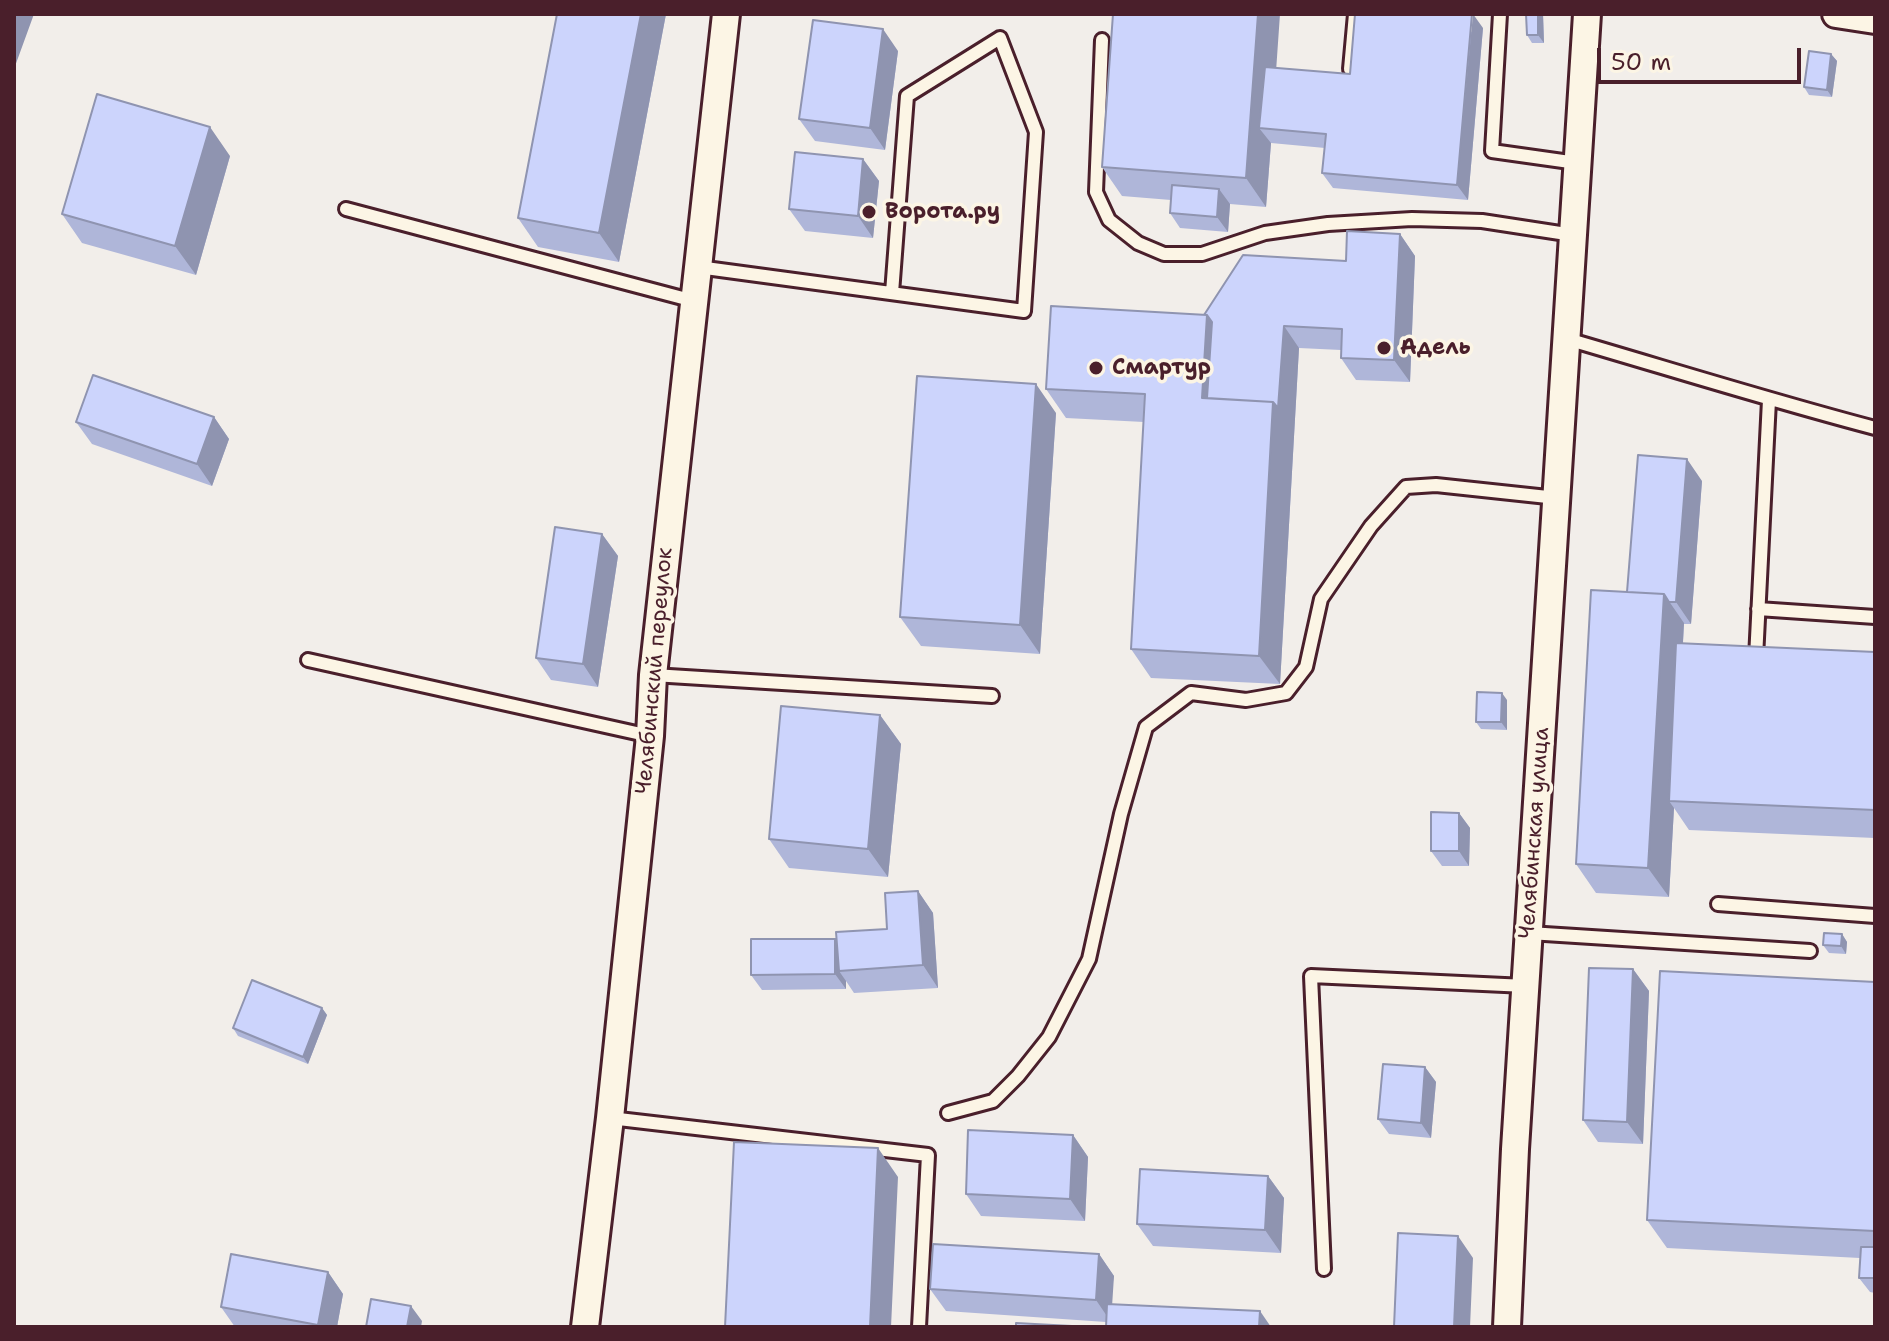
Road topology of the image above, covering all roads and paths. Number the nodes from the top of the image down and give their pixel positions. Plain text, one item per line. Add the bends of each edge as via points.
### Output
1 (726, 14) edge
2 (1355, 14) edge
3 (1500, 14) edge
4 (1587, 14) edge
5 (1836, 14) edge
6 (1875, 20) edge
7 (1102, 40) dead end
8 (1350, 69) edge
9 (1577, 163) junction
10 (346, 209) dead end
11 (1573, 235) junction
12 (698, 267) junction
13 (892, 293) junction
14 (694, 301) junction
15 (1566, 339) junction
16 (1769, 400) junction
17 (1875, 428) edge
18 (1557, 498) junction
19 (1758, 609) junction
20 (1875, 617) edge
21 (1769, 659) edge
22 (308, 660) dead end
23 (653, 675) junction
24 (992, 696) dead end
25 (650, 736) junction
26 (1718, 904) dead end
27 (1875, 916) edge
28 (1529, 933) junction
29 (1810, 951) dead end
30 (1526, 986) junction
31 (948, 1113) dead end
32 (610, 1118) junction
33 (1324, 1269) dead end
34 (585, 1327) edge
35 (919, 1327) edge
36 (1507, 1327) edge

1 - 12 street, Челябинский переулок
2 - 8 lane
3 - 9 lane via 1492,151
4 - 9 street, Челябинская улица
5 - 6 street
7 - 11 lane via 1096,192 1109,220 1138,243 1164,254 1202,254 1265,233 1328,224 1412,219 1482,221
9 - 11 street, Челябинская улица
10 - 14 lane
11 - 15 street, Челябинская улица
12 - 13 lane
12 - 14 street, Челябинский переулок
13 - 13 lane via 1024,311 1036,132 1000,38 907,96
14 - 23 street, Челябинский переулок
15 - 16 lane
15 - 18 street, Челябинская улица
16 - 17 lane
16 - 19 lane
18 - 28 street, Челябинская улица
18 - 31 lane via 1436,485 1406,487 1371,526 1321,599 1306,667 1286,693 1246,700 1191,693 1146,727 1089,959 1049,1037 993,1101
19 - 20 lane
19 - 21 lane via 1754,658
22 - 25 lane
23 - 24 lane
23 - 25 street, Челябинский переулок
25 - 32 street, Челябинский переулок
26 - 27 lane
28 - 29 lane
28 - 30 street, Челябинская улица
30 - 33 lane via 1311,976
30 - 36 street, Челябинская улица
32 - 34 street, Челябинский переулок
32 - 35 lane via 928,1155

